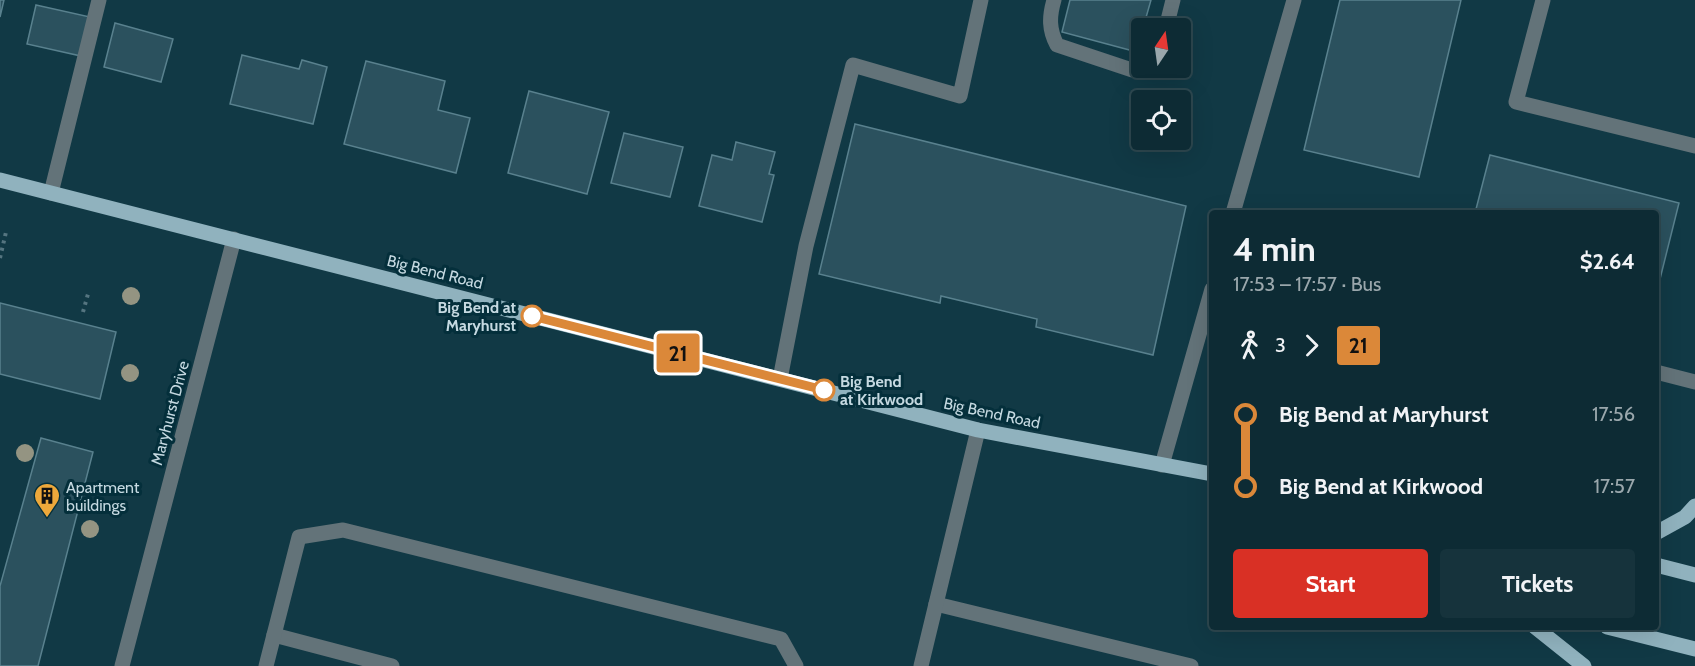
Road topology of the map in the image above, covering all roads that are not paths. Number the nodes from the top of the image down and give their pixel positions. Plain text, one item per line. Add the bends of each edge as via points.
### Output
1 (99, 0) edge
2 (981, 0) edge
3 (1054, 0) edge
4 (1173, 0) edge
5 (1294, 0) edge
6 (1543, 0) edge
7 (1168, 18) edge
8 (1131, 69) edge
9 (1695, 146) edge
10 (0, 180) edge
11 (51, 194) junction
12 (1234, 210) edge
13 (234, 239) junction
14 (1209, 299) edge
15 (1659, 373) edge
16 (780, 379) junction
17 (1695, 382) edge
18 (978, 430) junction
19 (1162, 465) junction
20 (1209, 473) edge
21 (1695, 506) edge
22 (1659, 531) edge
23 (1659, 566) edge
24 (1695, 575) edge
25 (936, 604) junction
26 (1539, 630) edge
27 (1618, 630) edge
28 (274, 635) junction
29 (1695, 650) edge
30 (122, 666) edge
31 (266, 666) edge
32 (392, 666) edge
33 (796, 666) edge
34 (921, 666) edge
35 (1191, 666) edge
36 (1584, 666) edge

1 - 11 street
2 - 16 street via 960,96 853,65 806,246
3 - 8 street via 1051,33 1057,45
4 - 7 street
5 - 12 street
6 - 9 street via 1516,102
10 - 11 main road, Big Bend Road
11 - 13 main road, Big Bend Road
13 - 16 main road, Big Bend Road
13 - 30 street, Maryhurst Drive
14 - 19 street
15 - 17 street
16 - 18 main road, Big Bend Road
18 - 19 main road, Big Bend Road
18 - 25 street
19 - 20 main road, Big Bend Road
21 - 22 main road via 1685,517
23 - 24 main road
25 - 34 street
25 - 35 street
26 - 36 main road
27 - 29 main road
28 - 31 street
28 - 32 street
28 - 33 street via 299,537 343,530 781,639

